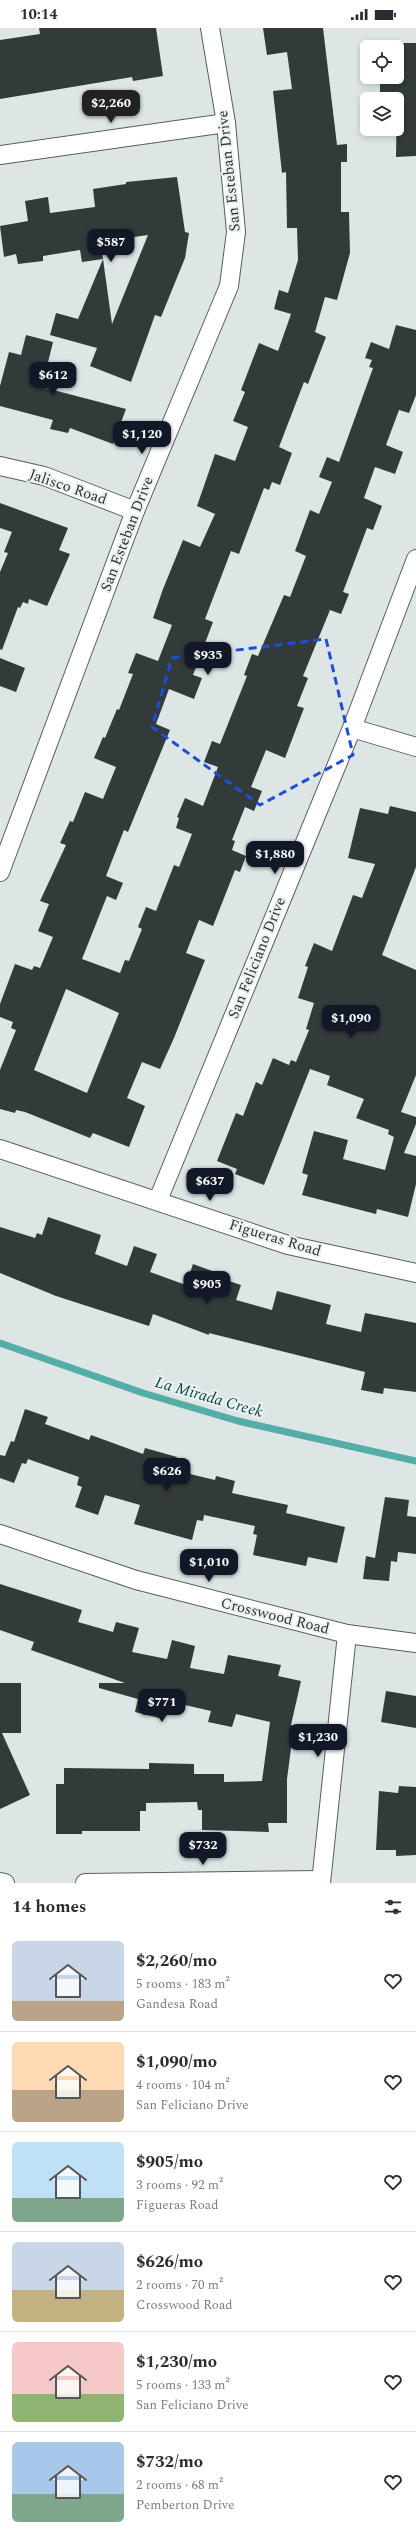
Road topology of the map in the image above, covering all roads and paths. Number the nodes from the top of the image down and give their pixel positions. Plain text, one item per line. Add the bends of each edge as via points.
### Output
1 (210, 28) edge
2 (226, 123) junction
3 (0, 156) edge
4 (0, 466) edge
5 (135, 511) junction
6 (416, 559) edge
7 (352, 728) junction
8 (416, 746) edge
9 (0, 872) edge
10 (0, 1149) edge
11 (158, 1200) junction
12 (416, 1273) edge
13 (0, 1534) edge
14 (347, 1634) junction
15 (416, 1643) edge
16 (321, 1881) edge
17 (0, 1882) edge
18 (5, 1883) edge
19 (85, 1883) edge

1 - 2 street, San Esteban Drive
2 - 3 street
2 - 5 street, San Esteban Drive via 236,232 229,286
4 - 5 street, Jalisco Road via 44,476
5 - 9 street, San Esteban Drive
6 - 7 street, San Feliciano Drive
7 - 8 street
7 - 11 street, San Feliciano Drive
10 - 11 street, Figueras Road
11 - 12 street, Figueras Road via 288,1245
13 - 14 street, Crosswood Road via 136,1580
14 - 15 street, Crosswood Road
14 - 16 street
16 - 19 street
17 - 18 street

